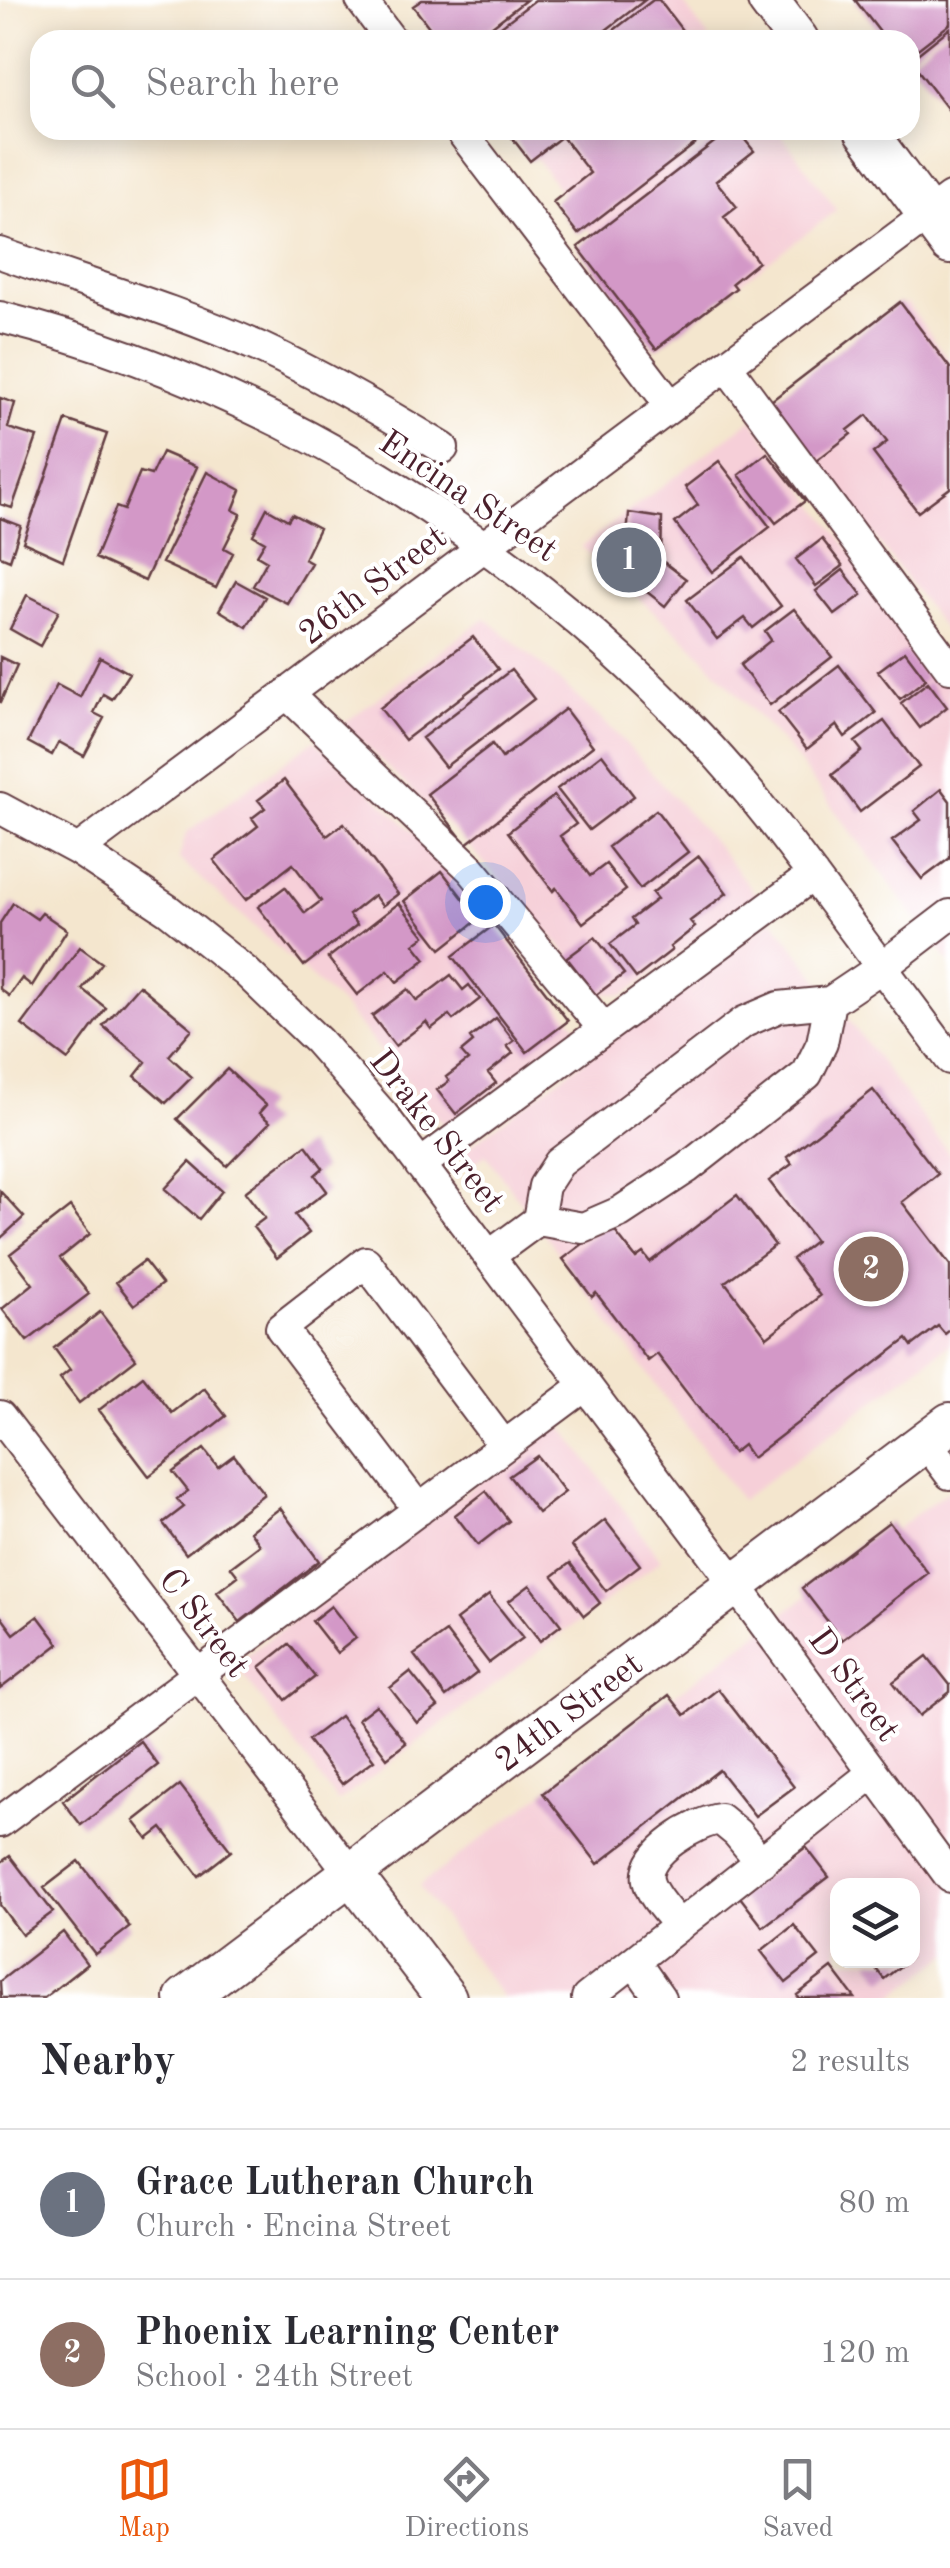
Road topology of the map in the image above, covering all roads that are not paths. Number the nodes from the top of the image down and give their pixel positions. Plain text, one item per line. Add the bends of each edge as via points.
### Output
1 (360, 0) edge
2 (768, 0) edge
3 (383, 30) edge
4 (790, 30) edge
5 (468, 140) edge
6 (874, 140) edge
7 (943, 219) edge
8 (0, 253) edge
9 (0, 317) edge
10 (726, 366) junction
11 (671, 406) junction
12 (443, 448) dead end
13 (485, 546) junction
14 (950, 668) edge
15 (287, 694) junction
16 (0, 808) edge
17 (78, 850) junction
18 (813, 875) junction
19 (950, 915) edge
20 (882, 967) junction
21 (830, 1002) junction
22 (604, 1029) junction
23 (950, 1059) edge
24 (420, 1165) junction
25 (538, 1220) junction
26 (489, 1256) junction
27 (586, 1385) junction
28 (0, 1416) edge
29 (938, 1433) edge
30 (504, 1446) junction
31 (950, 1474) edge
32 (418, 1510) junction
33 (735, 1584) junction
34 (198, 1674) junction
35 (874, 1773) junction
36 (0, 1822) edge
37 (760, 1862) junction
38 (351, 1874) junction
39 (950, 1877) edge
40 (679, 1926) junction
41 (634, 1961) junction
42 (185, 1998) edge
43 (446, 1998) edge
44 (587, 1998) edge
45 (660, 1998) edge

1 - 3 street
2 - 4 main road
5 - 11 street
6 - 7 main road
7 - 10 street, 26th Street
8 - 12 street via 260,348
9 - 13 street, Encina Street via 197,384 290,427
10 - 11 street, 26th Street
10 - 14 street
11 - 13 street, 26th Street
13 - 15 street, 26th Street
13 - 18 street, Encina Street via 653,689
15 - 17 street, 26th Street
15 - 22 street via 471,869
16 - 17 street, Drake Street
17 - 24 street, Drake Street via 246,972 318,1041
18 - 20 street, Encina Street
18 - 22 street
19 - 20 street
20 - 21 street
20 - 23 street, Encina Street
21 - 25 street via 779,1007 744,1022 559,1163 544,1186
21 - 25 street via 807,1074 686,1168 583,1228
22 - 24 street
24 - 26 street, Drake Street
25 - 26 street
26 - 27 street, Drake Street
27 - 30 street
27 - 33 street, Drake Street
28 - 34 street, C Street
29 - 31 street
29 - 33 main road, 24th Street
30 - 32 street
30 - 32 street via 366,1262 281,1328
32 - 34 street
33 - 35 street, D Street
33 - 38 main road, 24th Street
34 - 36 street
34 - 38 street, C Street
35 - 37 street
35 - 39 street, D Street
37 - 40 street
37 - 40 street via 720,1819 664,1848 647,1878
38 - 42 main road, 24th Street
38 - 43 main road
40 - 41 street
41 - 44 street
41 - 45 street

